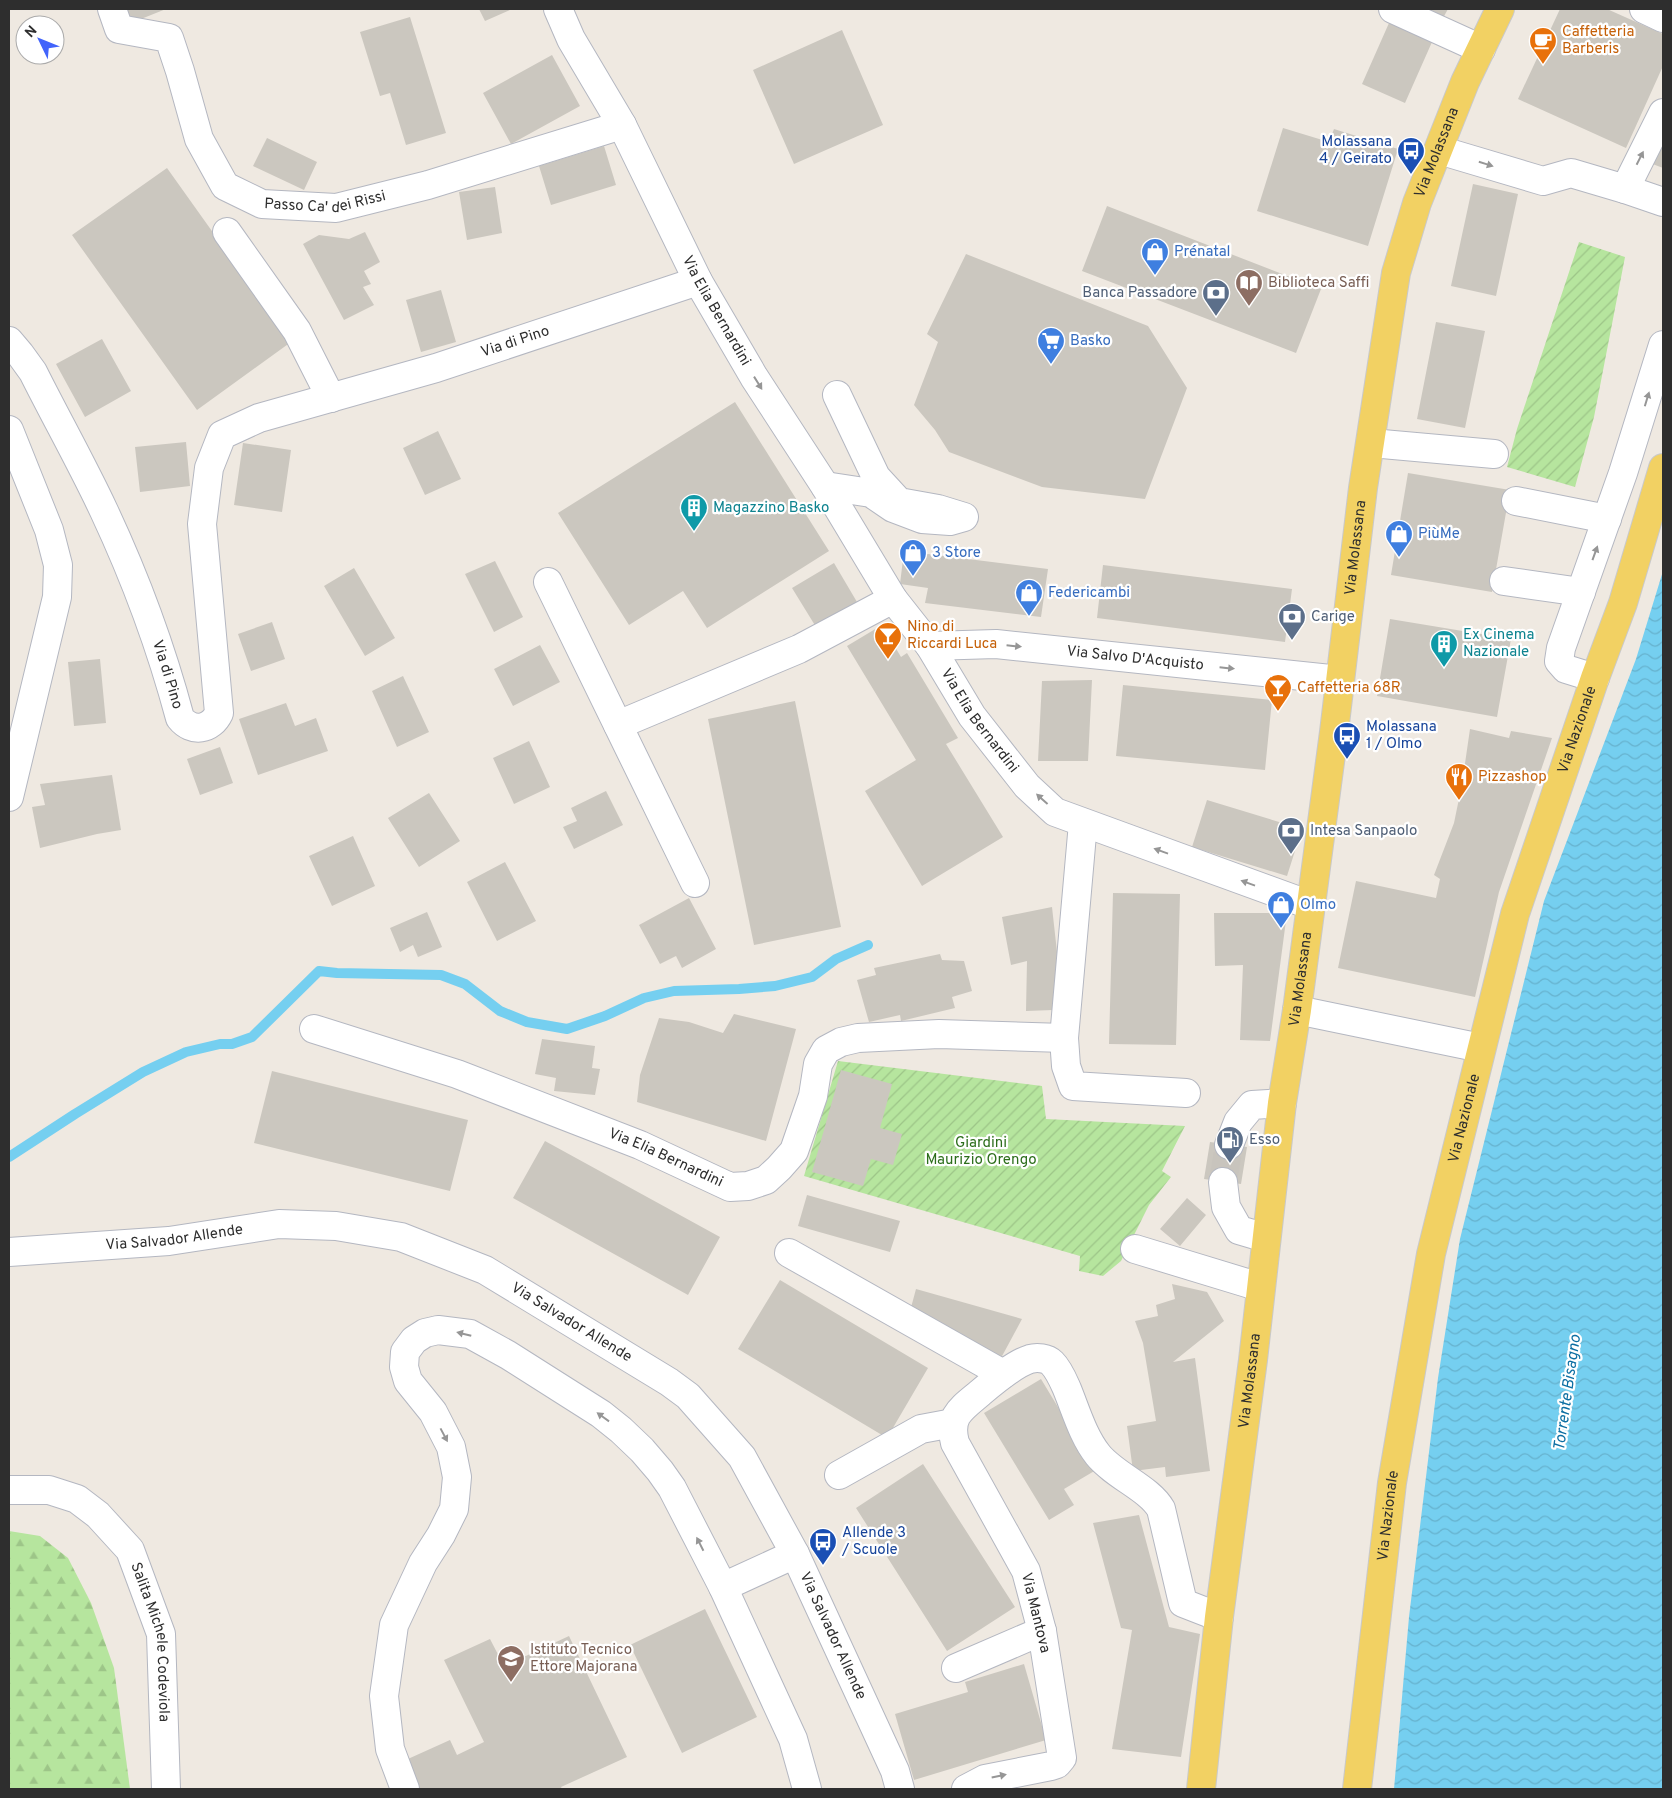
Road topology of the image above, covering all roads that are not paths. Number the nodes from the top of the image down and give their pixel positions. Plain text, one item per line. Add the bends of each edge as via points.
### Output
1 (112, 9) edge
2 (1393, 9) edge
3 (1500, 9) edge
4 (1644, 9) edge
5 (560, 10) edge
6 (1663, 18) edge
7 (1481, 49) junction
8 (1663, 112) edge
9 (622, 125) junction
10 (1439, 150) junction
11 (1625, 189) junction
12 (1663, 202) edge
13 (227, 232) dead end
14 (698, 281) junction
15 (9, 341) edge
16 (1663, 345) edge
17 (837, 396) dead end
18 (330, 398) junction
19 (9, 430) edge
20 (1371, 443) junction
21 (1494, 454) dead end
22 (1663, 468) edge
23 (825, 486) junction
24 (1516, 501) dead end
25 (1607, 519) junction
26 (548, 582) dead end
27 (1504, 582) dead end
28 (1581, 592) junction
29 (893, 599) junction
30 (930, 646) junction
31 (1595, 678) junction
32 (1340, 680) junction
33 (618, 725) junction
34 (9, 797) edge
35 (1083, 823) junction
36 (695, 883) dead end
37 (1310, 905) junction
38 (1297, 1010) junction
39 (314, 1028) dead end
40 (1064, 1038) junction
41 (1481, 1048) junction
42 (1186, 1093) dead end
43 (1282, 1104) junction
44 (1229, 1145) tunnel mouth
45 (1223, 1182) tunnel mouth
46 (1266, 1238) junction
47 (1135, 1249) dead end
48 (9, 1252) edge
49 (790, 1253) dead end
50 (1260, 1287) junction
51 (1003, 1374) junction
52 (953, 1423) junction
53 (839, 1475) dead end
54 (9, 1490) edge
55 (795, 1554) junction
56 (722, 1587) junction
57 (1219, 1617) junction
58 (1042, 1631) junction
59 (956, 1668) dead end
60 (166, 1789) edge
61 (405, 1789) edge
62 (807, 1789) edge
63 (900, 1789) edge
64 (966, 1789) edge
65 (1201, 1789) edge
66 (1358, 1789) edge

1 - 9 street, Passo Ca' dei Rissi via 119,30 169,38 199,139 226,186 262,204 336,208 428,184
2 - 7 street
3 - 7 main road, Via Molassana
4 - 6 street
5 - 9 street, Via Elia Bernardini via 572,39
7 - 10 main road, Via Molassana
11 -> 8 street
9 - 14 street, Via Elia Bernardini
10 -> 11 street via 1543,181 1571,173
10 - 20 main road, Via Molassana via 1417,203 1396,273
11 - 12 street
13 - 18 street via 297,331
14 - 18 street, Via di Pino via 436,368
14 -> 23 street, Via Elia Bernardini via 754,377
15 - 18 street, Via di Pino via 33,372 104,511 139,594 180,718 197,728 211,724 219,713 202,524 209,468 222,435 259,418
25 -> 16 street
17 - 23 street via 876,477 899,502 964,517 950,521 922,519 894,508 870,493
19 - 34 street via 49,530 58,565 57,596
20 - 21 street
20 - 32 main road, Via Molassana
22 - 31 main road, Via Nazionale via 1623,603
23 - 29 street, Via Elia Bernardini
24 - 25 street
28 -> 25 street
26 - 33 street
27 - 28 street
28 - 31 street via 1559,660 1566,669
29 - 30 street, Via Elia Bernardini
29 - 33 street via 799,649
30 -> 32 street, Via Salvo D'Acquisto via 996,644
35 -> 30 street, Via Elia Bernardini via 1056,812 1027,786 972,716
31 - 41 main road, Via Nazionale via 1515,914
32 - 37 main road, Via Molassana
33 - 36 street
37 -> 35 street, Via Elia Bernardini
35 - 40 street
37 - 38 main road, Via Molassana
38 - 41 street
38 - 43 main road, Via Molassana
39 - 40 street, Via Elia Bernardini via 457,1074 640,1145 730,1187 766,1180 794,1151 813,1096 818,1064 826,1050 841,1042 858,1038 939,1034
40 - 42 street via 1066,1066 1073,1086
41 - 66 main road, Via Nazionale via 1431,1254 1392,1483
43 - 44 street via 1252,1105 1238,1122
43 - 46 main road, Via Molassana
45 - 46 street via 1226,1207 1239,1230
46 - 50 main road, Via Molassana
47 - 50 street
48 - 55 street, Via Salvador Allende via 169,1240 279,1224 336,1226 401,1236 485,1270 688,1396 742,1457
49 - 51 street
50 - 57 main road, Via Molassana
51 - 52 street via 961,1410
51 - 57 street via 1030,1359 1042,1358 1058,1370 1098,1455 1114,1471 1156,1500 1161,1509 1183,1603
52 - 53 street via 921,1429
52 - 58 street, Via Mantova via 955,1443 1026,1571
54 - 60 street, Salita Michele Codeviola via 49,1490 77,1499 98,1515 130,1550 161,1634
55 - 56 street
55 - 63 street, Via Salvador Allende via 895,1771
56 -> 61 street via 672,1488 642,1450 621,1430 601,1414 470,1334 438,1330 414,1340 405,1352 404,1367 408,1381 433,1412 451,1447 457,1477 454,1509 423,1563 394,1625 384,1696 390,1749
56 - 62 street via 793,1739
57 - 65 main road, Via Molassana
58 - 59 street
64 -> 58 street, Via Mantova via 984,1780 1057,1764 1062,1758

